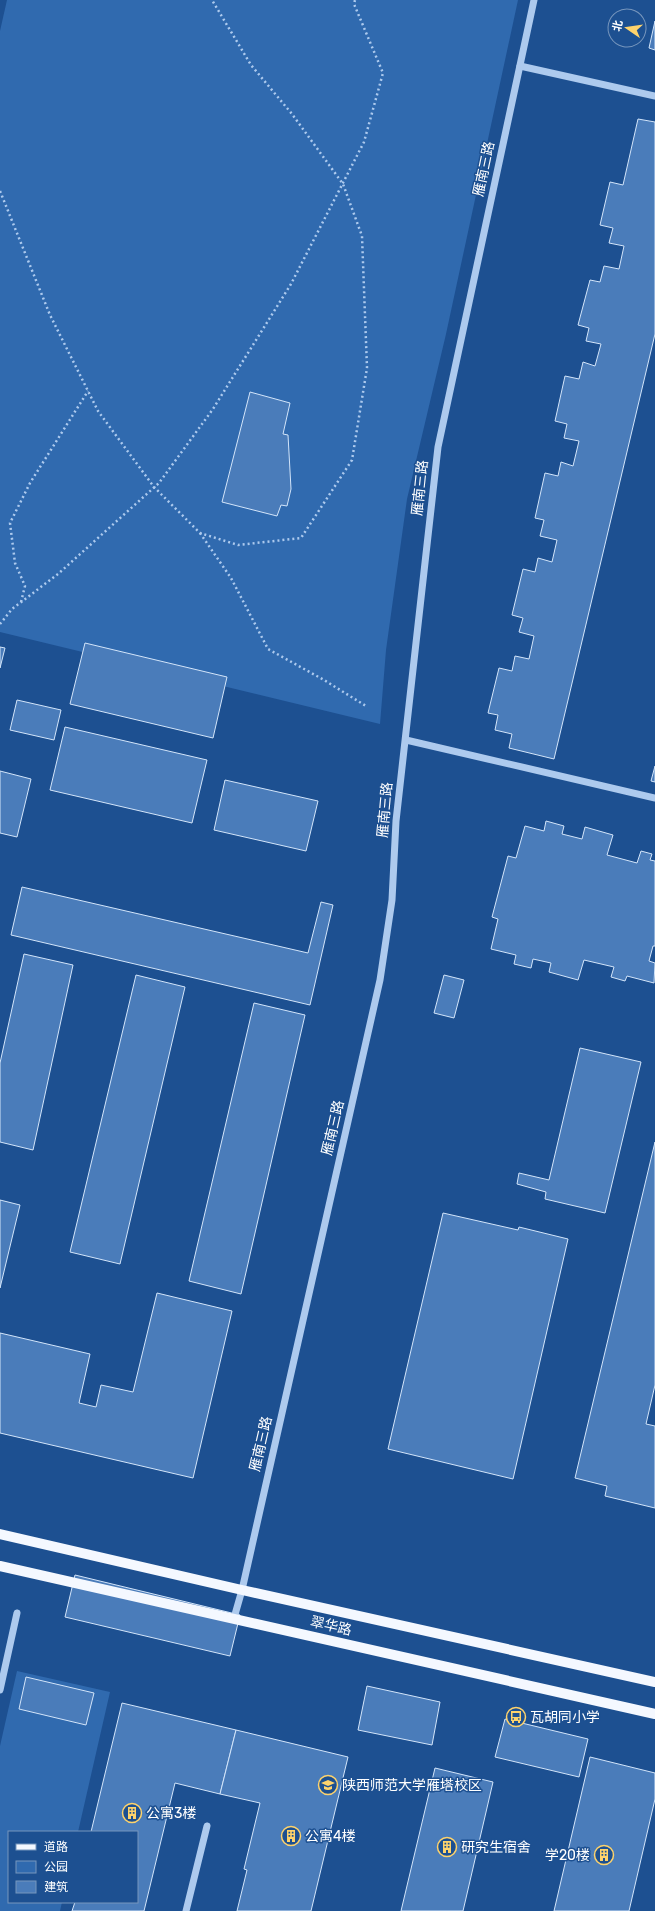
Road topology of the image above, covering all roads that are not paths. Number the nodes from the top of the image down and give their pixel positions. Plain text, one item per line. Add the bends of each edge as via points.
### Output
1 (534, 0) edge
2 (520, 66) junction
3 (655, 96) edge
4 (406, 740) junction
5 (655, 798) edge
6 (0, 1534) edge
7 (0, 1566) edge
8 (242, 1590) junction
9 (17, 1613) dead end
10 (234, 1618) junction
11 (655, 1682) edge
12 (0, 1690) edge
13 (655, 1714) edge
14 (206, 1826) dead end
15 (186, 1911) edge

1 - 2 street, 雁南三路
2 - 3 street
2 - 4 street, 雁南三路 via 438,447
4 - 5 street
4 - 8 street, 雁南三路 via 396,821 392,900 380,980
6 - 8 main road, 翠华路
7 - 10 main road, 翠华路
8 - 10 street, 雁南三路
8 - 11 main road, 翠华路
9 - 12 street
10 - 13 main road, 翠华路
14 - 15 street

